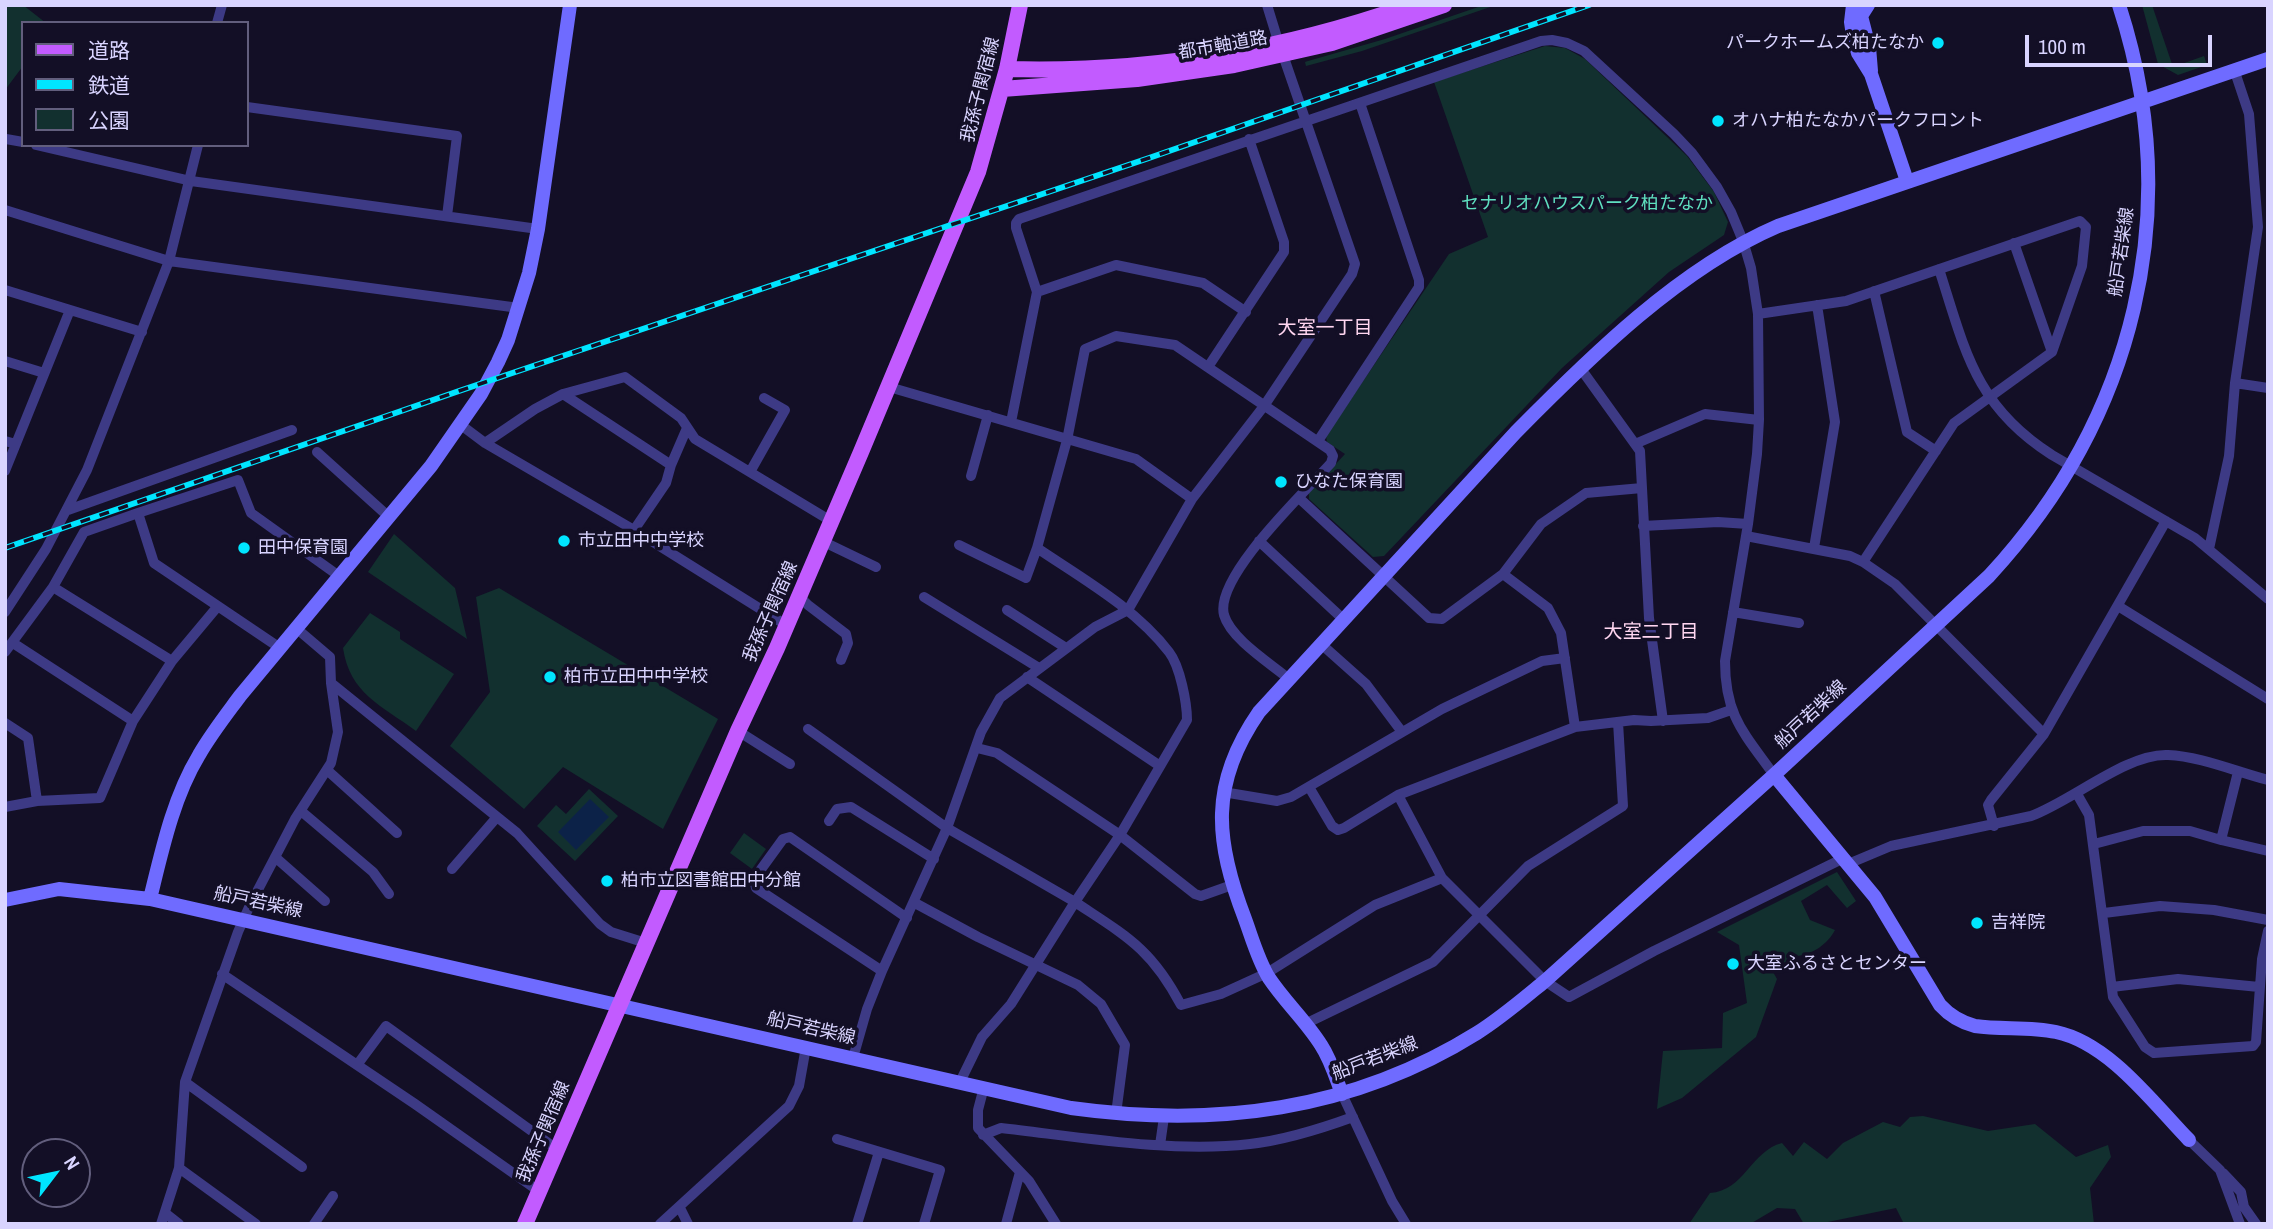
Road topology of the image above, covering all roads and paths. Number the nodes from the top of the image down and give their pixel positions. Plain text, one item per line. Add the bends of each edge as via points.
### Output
1 (570, 5) edge
2 (1020, 5) edge
3 (1267, 5) edge
4 (1411, 5) edge
5 (1444, 5) edge
6 (1853, 5) edge
7 (1868, 5) edge
8 (2119, 5) edge
9 (1281, 49) junction
10 (2268, 59) edge
11 (1007, 69) junction
12 (2234, 69) junction
13 (1871, 74) junction
14 (1002, 89) junction
15 (2142, 102) junction
16 (1360, 103) junction
17 (248, 107) edge
18 (1305, 121) junction
19 (1249, 139) junction
20 (45, 147) edge
21 (198, 147) edge
22 (191, 181) junction
23 (1907, 181) junction
24 (5, 210) edge
25 (447, 216) junction
26 (538, 229) junction
27 (1743, 242) junction
28 (2014, 243) junction
29 (169, 261) junction
30 (1939, 269) junction
31 (5, 290) edge
32 (1874, 291) junction
33 (1037, 292) junction
34 (1817, 305) junction
35 (519, 308) junction
36 (70, 310) junction
37 (1246, 312) junction
38 (1758, 314) junction
39 (142, 332) junction
40 (2052, 352) junction
41 (5, 361) edge
42 (1208, 367) junction
43 (1581, 369) junction
44 (44, 373) junction
45 (2235, 383) junction
46 (889, 387) junction
47 (2268, 388) edge
48 (563, 394) junction
49 (1989, 397) junction
50 (764, 398) dead end
51 (1265, 406) junction
52 (988, 415) junction
53 (1759, 420) junction
54 (1011, 422) junction
55 (461, 425) junction
56 (687, 428) junction
57 (292, 430) dead end
58 (1067, 440) junction
59 (1318, 441) junction
60 (10, 442) edge
61 (485, 443) junction
62 (1635, 444) junction
63 (1936, 451) junction
64 (317, 452) dead end
65 (671, 465) junction
66 (2073, 466) junction
67 (5, 471) edge
68 (750, 472) junction
69 (971, 476) dead end
70 (1642, 488) junction
71 (1299, 498) junction
72 (1192, 499) junction
73 (68, 510) junction
74 (138, 513) junction
75 (389, 517) junction
76 (831, 521) junction
77 (2166, 521) junction
78 (1748, 524) junction
79 (1643, 526) junction
80 (635, 530) junction
81 (1746, 536) junction
82 (822, 541) junction
83 (1259, 541) junction
84 (959, 545) dead end
85 (1037, 548) junction
86 (1814, 548) junction
87 (2209, 549) junction
88 (1863, 562) junction
89 (876, 567) dead end
90 (1503, 574) junction
91 (1383, 575) junction
92 (339, 576) junction
93 (53, 587) junction
94 (799, 596) junction
95 (924, 597) dead end
96 (2268, 599) edge
97 (218, 606) junction
98 (2118, 606) junction
99 (1007, 610) dead end
100 (1128, 610) junction
101 (5, 612) edge
102 (1733, 612) junction
103 (1343, 619) junction
104 (1799, 623) dead end
105 (786, 625) junction
106 (1936, 626) junction
107 (296, 628) junction
108 (13, 643) junction
109 (1321, 643) junction
110 (280, 648) junction
111 (1066, 648) junction
112 (5, 652) edge
113 (1565, 657) junction
114 (841, 660) dead end
115 (172, 661) junction
116 (1039, 668) junction
117 (1027, 677) junction
118 (1289, 679) junction
119 (331, 683) junction
120 (2268, 699) edge
121 (1731, 710) junction
122 (133, 721) junction
123 (1663, 721) junction
124 (1618, 722) junction
125 (5, 723) edge
126 (1575, 726) junction
127 (808, 729) dead end
128 (738, 731) junction
129 (1402, 732) junction
130 (2044, 734) junction
131 (977, 748) junction
132 (790, 764) dead end
133 (1160, 766) junction
134 (327, 770) junction
135 (2238, 772) junction
136 (1774, 775) junction
137 (2268, 780) edge
138 (1309, 787) junction
139 (1223, 792) junction
140 (1398, 794) junction
141 (2077, 794) junction
142 (37, 801) junction
143 (5, 807) edge
144 (301, 811) junction
145 (497, 817) junction
146 (829, 821) dead end
147 (1994, 826) junction
148 (947, 828) junction
149 (397, 833) dead end
150 (1120, 835) junction
151 (2221, 840) junction
152 (2094, 844) junction
153 (2268, 851) edge
154 (275, 857) junction
155 (934, 859) junction
156 (1846, 861) junction
157 (452, 869) dead end
158 (1442, 878) junction
159 (1232, 885) junction
160 (389, 894) dead end
161 (150, 899) junction
162 (5, 900) edge
163 (325, 901) dead end
164 (1075, 902) junction
165 (915, 903) junction
166 (2104, 914) junction
167 (1480, 916) junction
168 (907, 918) junction
169 (243, 919) junction
170 (2268, 920) edge
171 (2268, 931) edge
172 (646, 943) junction
173 (1035, 964) junction
174 (882, 971) junction
175 (222, 974) junction
176 (1267, 974) junction
177 (1545, 981) junction
178 (2112, 986) junction
179 (2259, 987) junction
180 (620, 1004) junction
181 (1305, 1024) junction
182 (806, 1047) junction
183 (853, 1058) junction
184 (357, 1065) junction
185 (185, 1082) junction
186 (960, 1082) junction
187 (984, 1087) junction
188 (1342, 1094) junction
189 (1116, 1114) junction
190 (1353, 1116) junction
191 (1164, 1117) junction
192 (983, 1135) junction
193 (837, 1139) dead end
194 (2189, 1140) joint
195 (1160, 1145) junction
196 (558, 1150) junction
197 (879, 1152) junction
198 (303, 1167) dead end
199 (179, 1168) junction
200 (2220, 1170) junction
201 (1020, 1172) junction
202 (540, 1192) junction
203 (333, 1196) dead end
204 (680, 1208) junction
205 (163, 1218) edge
206 (179, 1224) edge
207 (256, 1224) edge
208 (314, 1224) edge
209 (525, 1224) edge
210 (660, 1224) edge
211 (688, 1224) edge
212 (857, 1224) edge
213 (924, 1224) edge
214 (1006, 1224) edge
215 (1056, 1224) edge
216 (1406, 1224) edge
217 (2239, 1224) edge
218 (2256, 1224) edge

1 - 26 street
2 - 11 main road, 我孫子関宿線
3 - 9 street
4 - 9 main road, 都市軸道路
5 - 9 main road, 都市軸道路 via 1377,29
6 - 13 street via 1853,36
7 - 13 street via 1861,16
8 - 15 street, 船戸若柴線
9 - 11 main road, 都市軸道路 via 1135,66
9 - 14 main road, 都市軸道路 via 1178,74
9 - 18 street
10 - 12 street
11 - 14 main road, 我孫子関宿線
12 - 15 street
12 - 45 street via 2249,114 2258,227
13 - 23 street
14 - 46 main road, 我孫子関宿線 via 978,172
15 - 23 street
15 - 66 street, 船戸若柴線 via 2148,200 2137,292 2114,378
16 - 18 street
16 - 27 street via 1541,41 1578,47 1692,152 1717,187
16 - 59 street via 1419,286
17 - 25 street via 457,135
18 - 19 street
18 - 51 street via 1355,264
19 - 33 street via 1019,219 1016,229
19 - 37 street via 1285,248
20 - 22 street
21 - 22 street
22 - 25 street
22 - 29 street
23 - 27 street
24 - 29 street
25 - 26 street
26 - 35 street
27 - 38 street
27 - 43 street via 1674,288
28 - 30 street
28 - 40 street
28 - 40 street via 2080,221 2086,227 2082,265
29 - 35 street
29 - 39 street
30 - 32 street
30 - 49 street via 1960,336
31 - 36 street
32 - 34 street
32 - 63 street via 1907,432
33 - 37 street via 1116,265 1203,283
33 - 54 street
34 - 38 street
34 - 86 street via 1835,422
35 - 55 street via 498,362
36 - 39 street
36 - 44 street
37 - 42 street
38 - 53 street
39 - 73 street
40 - 49 street
41 - 44 street
42 - 51 street
42 - 58 street via 1174,345 1124,336 1085,349
43 - 62 street
43 - 91 street
44 - 60 street
45 - 47 street
45 - 87 street via 2230,456
46 - 52 street
46 - 76 main road, 我孫子関宿線
48 - 56 street via 625,377 681,418
48 - 61 street
48 - 65 street
49 - 63 street via 1954,423
49 - 66 street via 2030,441
50 - 68 street via 785,411
51 - 59 street
51 - 72 street
52 - 54 street
52 - 69 street
53 - 62 street via 1705,414
53 - 78 street
54 - 58 street
55 - 61 street
55 - 75 street
56 - 65 street
56 - 68 street via 695,439
57 - 73 street
58 - 72 street via 1136,459
58 - 85 street
59 - 71 street via 1330,450 1331,463
60 - 67 street
61 - 80 street
62 - 70 street via 1640,451
63 - 88 street
64 - 75 street
65 - 80 street via 666,483
66 - 77 street
66 - 106 street, 船戸若柴線 via 2015,548
68 - 76 street
70 - 79 street
70 - 90 street via 1586,493 1541,524
71 - 83 street
71 - 91 street
72 - 100 street
73 - 101 street
74 - 92 street via 238,480 251,513
74 - 93 street via 85,532
74 - 97 street via 154,563
75 - 92 street
76 - 82 main road, 我孫子関宿線
77 - 87 street
77 - 98 street
78 - 79 street
78 - 81 street
79 - 123 street
80 - 105 street
81 - 86 street
81 - 102 street
82 - 89 street
82 - 94 main road, 我孫子関宿線
83 - 103 street
83 - 118 street via 1226,595 1224,616 1234,633
84 - 85 street via 1026,578
85 - 100 street
86 - 88 street
87 - 96 street
88 - 106 street via 1895,584
90 - 91 street via 1436,620
90 - 113 street via 1548,608 1561,633
91 - 103 street
92 - 107 street
93 - 108 street
93 - 115 street
94 - 105 main road, 我孫子関宿線
94 - 114 street via 846,634 848,643
95 - 116 street
97 - 110 street
97 - 115 street
98 - 120 street
98 - 130 street
99 - 111 street
100 - 111 street
100 - 133 street via 1170,653 1187,709 1187,720
102 - 104 street
102 - 121 street via 1725,685
103 - 109 street
105 - 128 main road, 我孫子関宿線
106 - 130 street
106 - 136 street, 船戸若柴線
107 - 110 street
107 - 119 street via 330,657
108 - 112 street
108 - 122 street
109 - 118 street
109 - 129 street via 1366,684
110 - 161 street via 198,757 168,830
111 - 116 street
113 - 126 street
113 - 129 street via 1542,661
115 - 122 street
116 - 117 street
117 - 131 street via 1000,698
117 - 133 street
118 - 139 street via 1248,728
119 - 134 street via 338,732
119 - 145 street
121 - 123 street via 1708,718
121 - 136 street
122 - 142 street via 100,798
123 - 124 street
124 - 126 street
124 - 167 street via 1623,806 1528,866
125 - 142 street via 28,738
126 - 140 street
127 - 148 street
128 - 132 street
128 - 172 main road, 我孫子関宿線
129 - 138 street
130 - 147 street via 1991,800
131 - 148 street
131 - 150 street via 997,753
133 - 150 street
134 - 144 street
134 - 149 street
135 - 137 street
135 - 141 street via 2183,756 2153,756
135 - 151 street
136 - 156 street
136 - 177 street, 船戸若柴線
138 - 139 street via 1277,801
138 - 140 street via 1338,830
139 - 159 street via 1222,845
140 - 158 street
141 - 147 street via 2049,810
141 - 152 street via 2089,815
142 - 143 street
144 - 154 street
144 - 160 street via 373,872
145 - 157 street
145 - 172 street via 600,925
146 - 155 street via 837,809 851,807
147 - 156 street via 1891,846
148 - 155 street
148 - 164 street
150 - 159 street via 1195,894
150 - 164 street
151 - 152 street via 2190,831 2143,831
151 - 153 street
152 - 166 street
154 - 163 street
154 - 169 street
155 - 165 street
156 - 177 street via 1654,951 1574,996
156 - 194 street via 1875,897 1949,1014 1975,1026 2049,1031 2087,1044 2117,1067
158 - 167 street
158 - 176 street via 1374,905
159 - 176 street
161 - 162 street, 船戸若柴線 via 59,889
161 - 169 street, 船戸若柴線
164 - 173 street
164 - 176 street via 1144,951 1181,1005
165 - 168 street
165 - 173 street
166 - 170 street via 2160,906
166 - 178 street
167 - 177 street
167 - 181 street via 1433,962
168 - 174 street
168 - 174 street via 790,837 783,839 754,879 756,888
169 - 175 street
169 - 180 street, 船戸若柴線
171 - 179 street
172 - 180 main road, 我孫子関宿線
173 - 186 street via 1011,1004 982,1037
173 - 189 street via 1078,985 1101,1004 1118,1030 1125,1045
174 - 183 street
175 - 184 street
175 - 185 street
176 - 181 street
177 - 188 street, 船戸若柴線 via 1508,1012 1440,1054
178 - 179 street via 2178,979
178 - 179 street via 2113,997 2154,1054 2253,1046
180 - 182 street, 船戸若柴線
180 - 196 main road, 我孫子関宿線
181 - 188 street via 1323,1048
182 - 183 street, 船戸若柴線
182 - 204 street via 799,1086 789,1106
183 - 186 street, 船戸若柴線
184 - 196 street via 386,1026
184 - 202 street
185 - 198 street
185 - 199 street
186 - 187 street, 船戸若柴線
187 - 189 street, 船戸若柴線
187 - 192 street via 977,1121
188 - 190 street
188 - 191 street, 船戸若柴線 via 1230,1115
189 - 191 street, 船戸若柴線
190 - 195 street via 1305,1133 1251,1144
190 - 216 street
191 - 195 street
192 - 195 street via 1001,1128
192 - 201 street
193 - 197 street
194 - 200 street
196 - 202 main road, 我孫子関宿線
197 - 212 street
197 - 213 street via 940,1170
199 - 205 street
199 - 207 street
200 - 217 street
200 - 218 street via 2241,1192 2244,1207
201 - 214 street
201 - 215 street
202 - 209 main road, 我孫子関宿線
203 - 208 street
204 - 210 street
204 - 211 street
205 - 206 street

